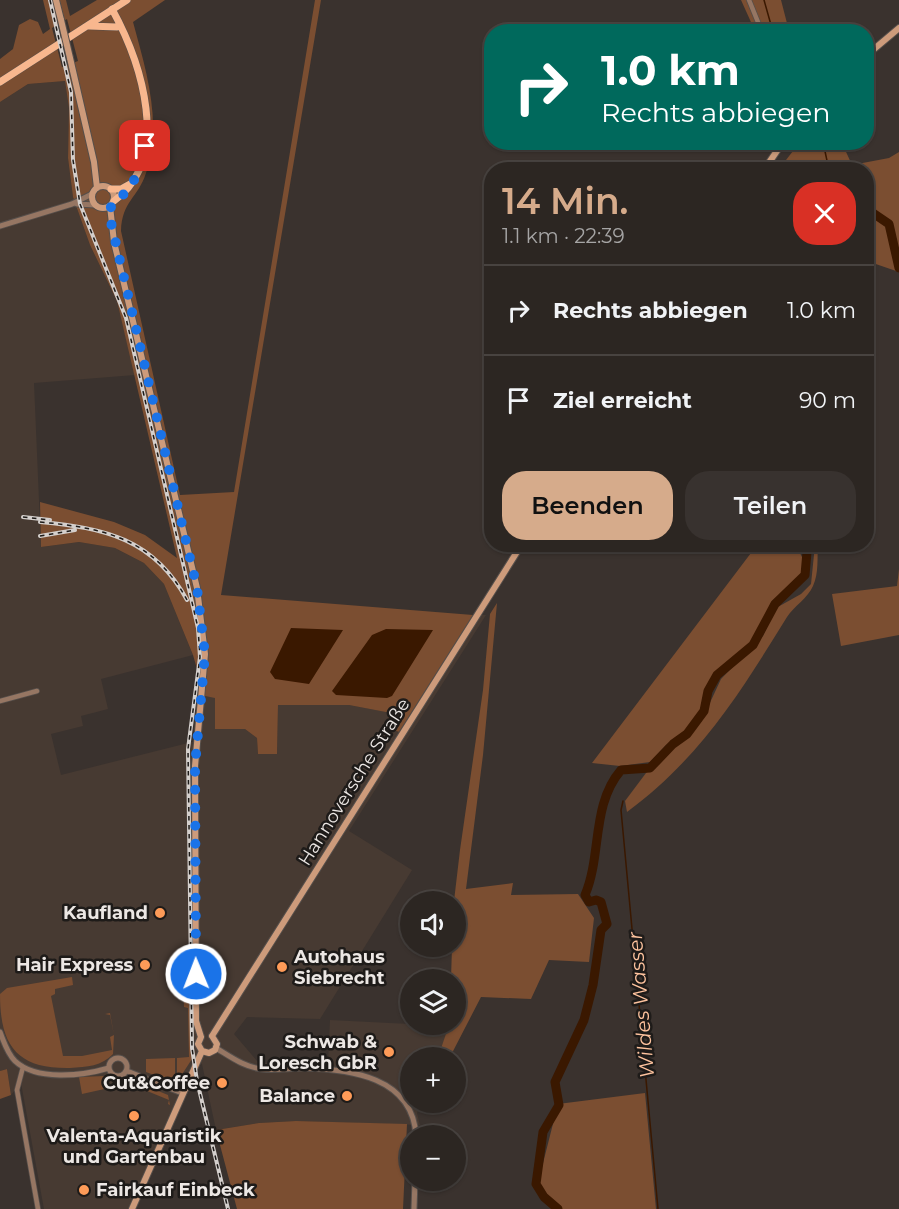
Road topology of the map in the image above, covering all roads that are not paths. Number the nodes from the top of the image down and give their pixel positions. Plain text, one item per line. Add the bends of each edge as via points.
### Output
1 (56, 0) edge
2 (127, 0) edge
3 (749, 0) edge
4 (112, 9) junction
5 (759, 24) edge
6 (86, 26) junction
7 (117, 27) junction
8 (899, 28) edge
9 (126, 38) junction
10 (874, 49) edge
11 (0, 82) edge
12 (94, 162) junction
13 (132, 183) junction
14 (97, 188) junction
15 (108, 188) junction
16 (92, 194) junction
17 (112, 203) junction
18 (72, 204) junction
19 (95, 205) junction
20 (102, 208) junction
21 (0, 226) edge
22 (114, 242) junction
23 (517, 552) edge
24 (37, 691) dead end
25 (0, 701) edge
26 (0, 1032) edge
27 (212, 1035) junction
28 (201, 1037) junction
29 (216, 1048) junction
30 (202, 1051) junction
31 (23, 1067) junction
32 (109, 1068) junction
33 (127, 1071) junction
34 (182, 1093) junction
35 (416, 1125) edge
36 (415, 1191) edge
37 (38, 1209) edge
38 (132, 1209) edge
39 (414, 1209) edge

1 - 12 main road, bridge
2 - 4 main road
3 - 5 street
4 - 6 main road
4 - 7 main road
4 - 9 main road
6 - 7 main road
6 - 11 main road
7 - 9 main road
8 - 10 main road
9 - 13 main road via 140,81 146,127 142,165
12 - 14 main road
12 - 15 main road
13 - 15 main road via 121,189
13 - 17 main road
14 - 15 main road
14 - 16 main road
15 - 17 main road
16 - 18 street
16 - 19 main road
17 - 20 main road
17 - 22 main road
18 - 19 street
18 - 21 street
19 - 20 main road
20 - 22 main road
22 - 28 main road via 197,588 205,637 195,766 196,1021
23 - 27 main road, Hannoversche Straße
24 - 25 street
26 - 31 street via 10,1056
27 - 28 main road
27 - 29 main road via 217,1040
28 - 30 main road via 198,1044
29 - 30 main road via 209,1053
29 - 35 street via 246,1066 338,1071 383,1083 401,1095
30 - 34 main road
31 - 32 street via 55,1074
31 - 37 street via 17,1089
32 - 33 street via 117,1077
32 - 33 street via 119,1058 126,1063
33 - 34 street
34 - 38 main road
36 - 39 street

